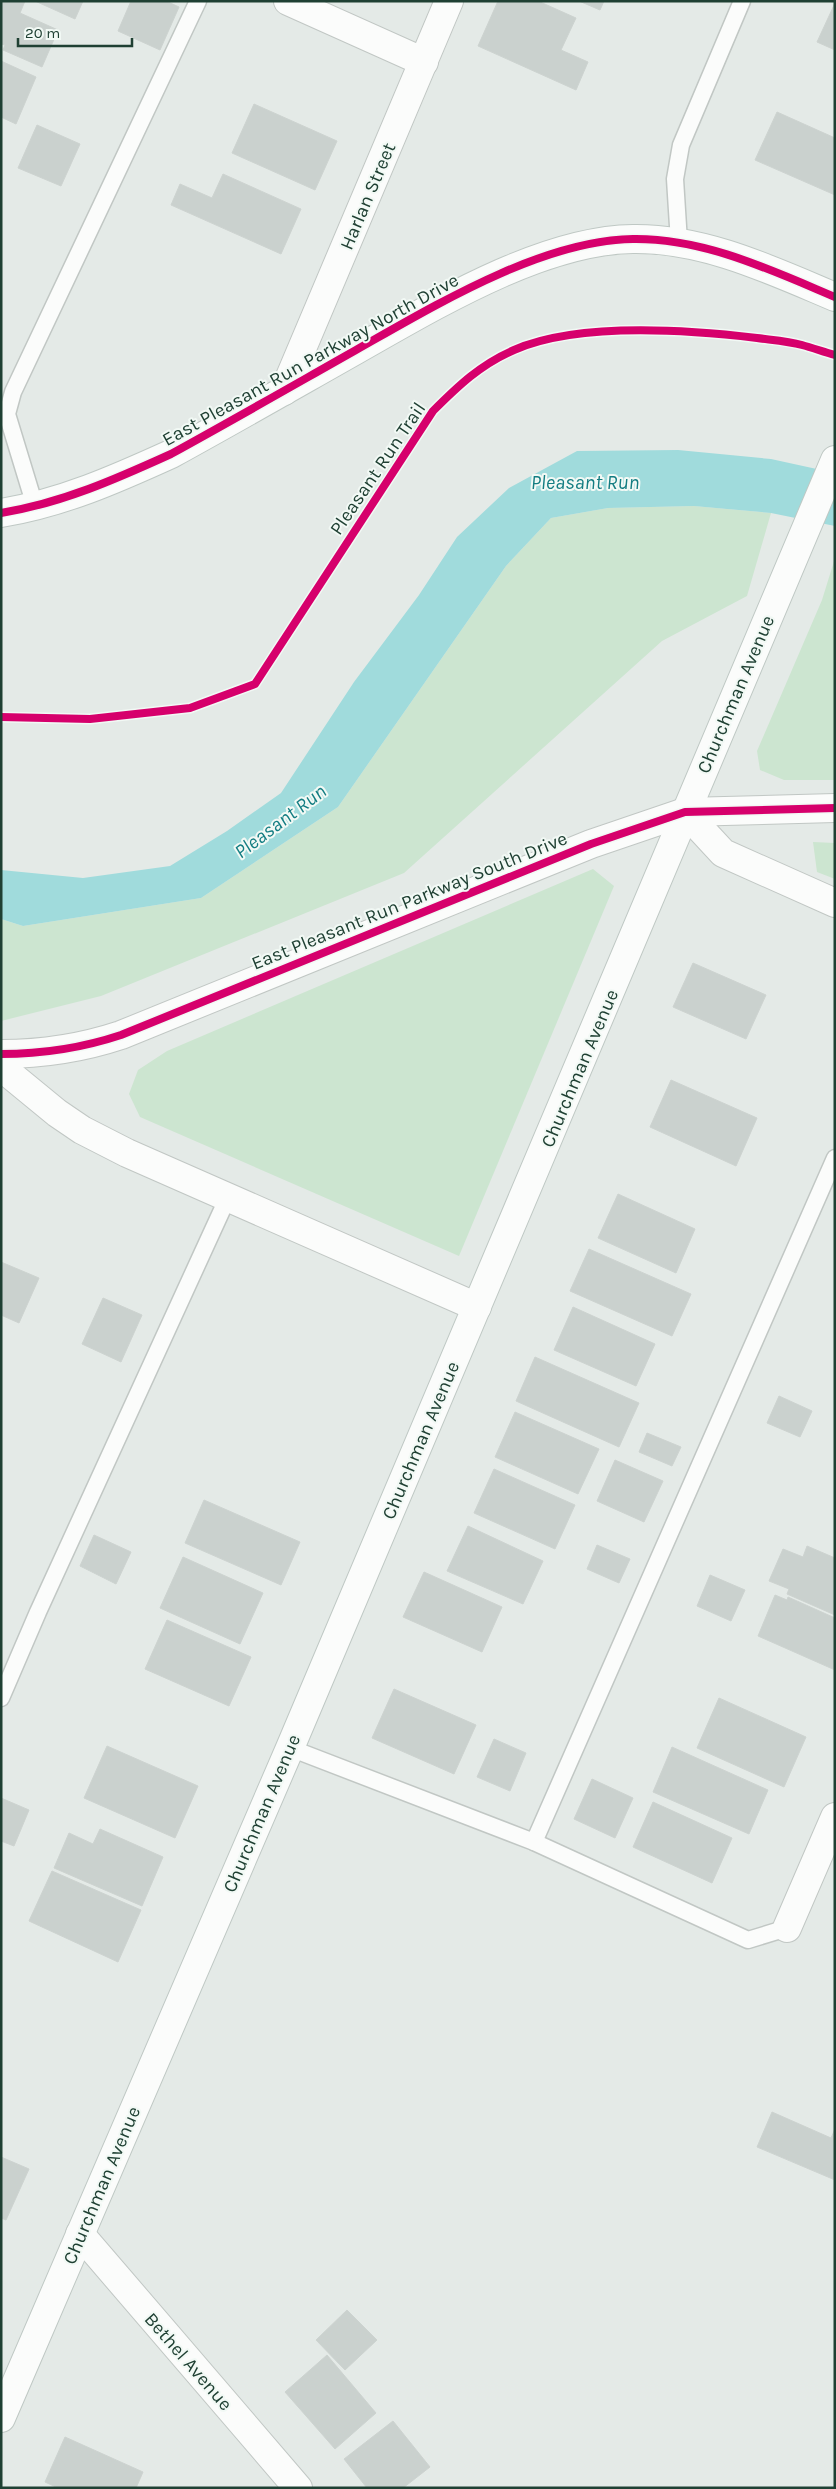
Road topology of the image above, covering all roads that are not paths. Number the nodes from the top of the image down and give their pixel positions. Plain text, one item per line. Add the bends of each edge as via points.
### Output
1 (198, 1) edge
2 (288, 1) edge
3 (449, 1) edge
4 (742, 1) edge
5 (424, 62) junction
6 (679, 242) junction
7 (835, 297) edge
8 (284, 391) junction
9 (835, 460) edge
10 (35, 506) junction
11 (1, 513) edge
12 (835, 808) edge
13 (685, 812) junction
14 (835, 903) edge
15 (1, 1054) edge
16 (1, 1067) edge
17 (835, 1158) edge
18 (228, 1198) junction
19 (476, 1307) junction
20 (1, 1698) edge
21 (290, 1748) junction
22 (835, 1817) edge
23 (534, 1842) junction
24 (787, 1928) joint
25 (80, 2234) junction
26 (8, 2382) edge
27 (1, 2418) edge
28 (298, 2488) edge

1 - 10 lane via 13,392 7,414
2 - 5 street
3 - 5 street, Harlan Street
4 - 6 lane via 681,144 675,179
5 - 8 street, Harlan Street
6 - 7 street, East Pleasant Run Parkway North Drive via 726,255
6 - 8 street, East Pleasant Run Parkway North Drive via 633,239 587,245 512,269 419,315
8 - 10 street, East Pleasant Run Parkway North Drive via 171,454 95,488
9 - 13 street, Churchman Avenue
10 - 11 street, East Pleasant Run Parkway North Drive
12 - 13 street, East Pleasant Run Parkway South Drive
13 - 14 street via 723,853
13 - 15 street, East Pleasant Run Parkway South Drive via 591,844 121,1035 91,1045
13 - 19 street, Churchman Avenue
16 - 18 street via 82,1130
17 - 23 lane
18 - 19 street
18 - 20 lane
19 - 21 street, Churchman Avenue
21 - 23 lane
21 - 25 street, Churchman Avenue
22 - 24 street
23 - 24 lane via 748,1940
25 - 26 street, Churchman Avenue
25 - 28 street, Bethel Avenue
26 - 27 street, Churchman Avenue

